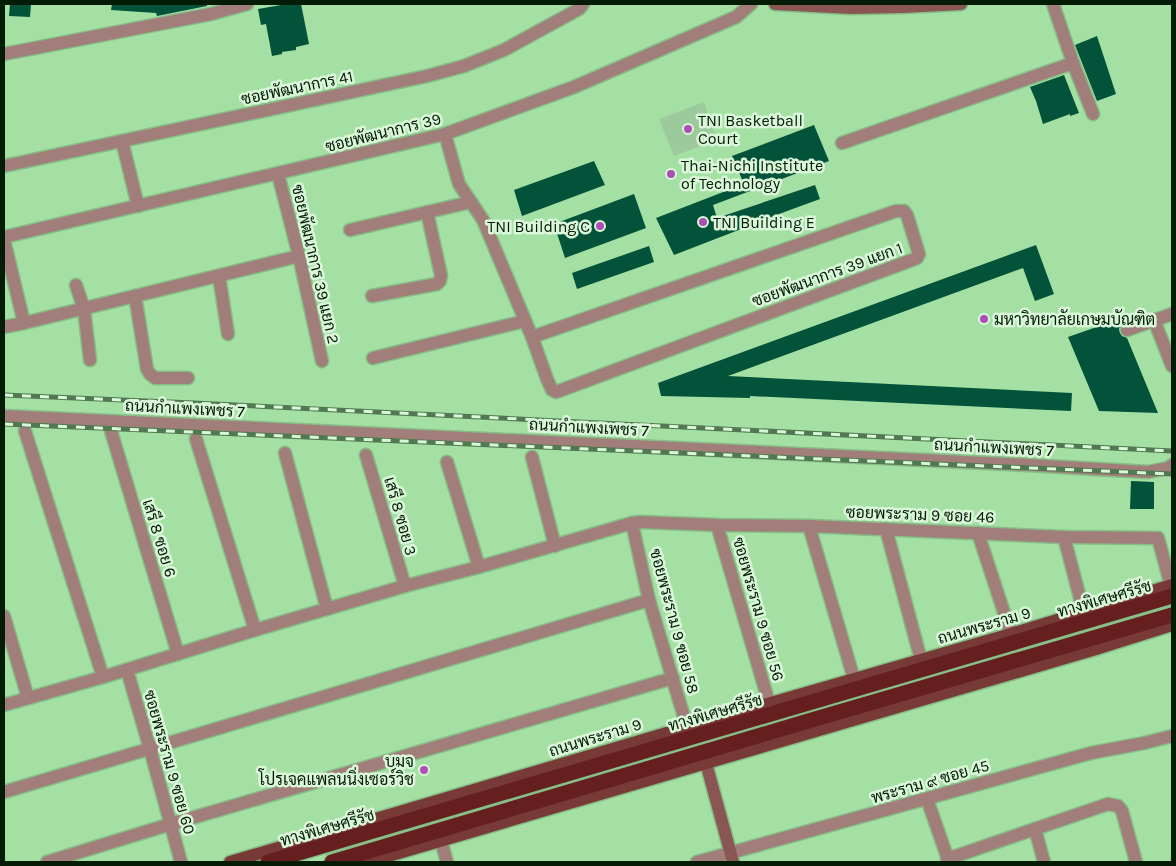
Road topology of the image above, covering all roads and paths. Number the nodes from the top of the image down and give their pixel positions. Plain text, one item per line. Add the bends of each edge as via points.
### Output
1 (247, 4) edge
2 (583, 4) edge
3 (751, 4) edge
4 (774, 4) edge
5 (961, 4) edge
6 (1053, 4) edge
7 (4, 54) edge
8 (1073, 64) junction
9 (1093, 114) dead end
10 (445, 134) junction
11 (122, 141) junction
12 (842, 143) dead end
13 (4, 166) edge
14 (278, 174) junction
15 (471, 202) junction
16 (138, 206) junction
17 (427, 212) junction
18 (350, 230) dead end
19 (4, 239) edge
20 (299, 256) junction
21 (219, 276) junction
22 (76, 285) dead end
23 (136, 296) junction
24 (372, 296) dead end
25 (84, 309) junction
26 (1172, 314) edge
27 (1154, 320) junction
28 (525, 321) junction
29 (24, 324) junction
30 (4, 327) edge
31 (1127, 330) dead end
32 (228, 334) dead end
33 (532, 337) junction
34 (373, 358) dead end
35 (90, 360) dead end
36 (322, 361) dead end
37 (1172, 366) edge
38 (188, 378) dead end
39 (4, 416) edge
40 (111, 430) dead end
41 (25, 431) dead end
42 (196, 439) dead end
43 (285, 453) dead end
44 (366, 455) dead end
45 (532, 457) dead end
46 (446, 462) dead end
47 (1172, 465) edge
48 (632, 523) junction
49 (717, 525) junction
50 (809, 526) junction
51 (886, 529) junction
52 (978, 533) junction
53 (1064, 537) junction
54 (555, 546) junction
55 (479, 567) junction
56 (405, 586) junction
57 (1172, 589) edge
58 (650, 600) junction
59 (327, 609) junction
60 (1084, 613) junction
61 (1172, 615) edge
62 (4, 616) edge
63 (1172, 626) edge
64 (255, 630) junction
65 (1011, 634) junction
66 (178, 654) junction
67 (921, 660) junction
68 (127, 670) junction
69 (104, 677) junction
70 (673, 678) junction
71 (854, 679) junction
72 (28, 698) junction
73 (769, 703) junction
74 (4, 705) edge
75 (686, 727) junction
76 (1172, 736) edge
77 (150, 749) junction
78 (706, 762) junction
79 (4, 792) edge
80 (927, 799) junction
81 (171, 824) junction
82 (1035, 829) junction
83 (441, 841) junction
84 (732, 858) edge
85 (948, 861) edge
86 (48, 862) edge
87 (181, 862) edge
88 (230, 862) edge
89 (268, 862) edge
90 (332, 862) edge
91 (368, 862) edge
92 (447, 862) edge
93 (697, 862) edge
94 (1044, 862) edge
95 (1136, 862) edge

1 - 7 street via 211,14
2 - 11 street, ซอยพัฒนาการ 41 via 579,10 504,50 464,66
3 - 10 street, ซอยพัฒนาการ 39 via 736,17 574,87
4 - 5 main road via 851,8
6 - 8 street
8 - 9 street
8 - 12 street
10 - 14 street, ซอยพัฒนาการ 39
10 - 15 street, ซอยพัฒนาการ 39 แยก 1 via 459,184
11 - 13 street, ซอยพัฒนาการ 41
11 - 16 street
14 - 16 street, ซอยพัฒนาการ 39
14 - 20 street, ซอยพัฒนาการ 39 แยก 2
15 - 17 street
15 - 28 street, ซอยพัฒนาการ 39 แยก 1 via 483,220
16 - 19 street, ซอยพัฒนาการ 39
17 - 18 street
17 - 24 street via 440,281
19 - 29 street
20 - 21 street
20 - 36 street, ซอยพัฒนาการ 39 แยก 2
21 - 23 street
21 - 32 street
22 - 25 street
23 - 25 street
23 - 38 street via 150,374 156,378
25 - 29 street
25 - 35 street
26 - 27 street
27 - 31 street
27 - 37 street
28 - 33 street, ซอยพัฒนาการ 39 แยก 1
28 - 34 street
29 - 30 street
33 - 33 street, ซอยพัฒนาการ 39 แยก 1 via 896,211 904,211 907,215 919,254 918,258 556,392 547,379
39 - 47 street, ถนนกำแพงเพชร 7 via 1148,472
40 - 66 street, เสรี 8 ซอย 6
41 - 69 street
42 - 64 street
43 - 59 street
44 - 56 street, เสรี 8 ซอย 3
45 - 54 street
46 - 55 street
48 - 49 street, ซอยพระราม 9 ซอย 46
48 - 54 street, ซอยพระราม 9 ซอย 46
48 - 58 street, ซอยพระราม 9 ซอย 58
49 - 50 street, ซอยพระราม 9 ซอย 46
49 - 73 street, ซอยพระราม 9 ซอย 56
50 - 51 street, ซอยพระราม 9 ซอย 46
50 - 71 street
51 - 52 street, ซอยพระราม 9 ซอย 46
51 - 67 street
52 - 53 street, ซอยพระราม 9 ซอย 46
52 - 65 street
53 - 57 street, ซอยพระราม 9 ซอย 46 via 1158,538
53 - 60 street
54 - 55 street, ซอยพระราม 9 ซอย 46
55 - 56 street, ซอยพระราม 9 ซอย 46
56 - 59 street, ซอยพระราม 9 ซอย 46
57 - 60 main road, ถนนพระราม 9
57 - 89 highway, ทางพิเศษศรีรัช
58 - 70 street, ซอยพระราม 9 ซอย 58
58 - 77 street
59 - 64 street, ซอยพระราม 9 ซอย 46
60 - 65 main road, ถนนพระราม 9
61 - 90 highway
62 - 72 street
63 - 78 main road
64 - 66 street, ซอยพระราม 9 ซอย 46
65 - 67 main road, ถนนพระราม 9
66 - 68 street, ซอยพระราม 9 ซอย 46
67 - 71 main road, ถนนพระราม 9
68 - 69 street, ซอยพระราม 9 ซอย 46
68 - 77 street, ซอยพระราม 9 ซอย 60
69 - 72 street, ซอยพระราม 9 ซอย 46
70 - 75 street, ซอยพระราม 9 ซอย 58
70 - 81 street
71 - 73 main road, ถนนพระราม 9
72 - 74 street, ซอยพระราม 9 ซอย 46
73 - 75 main road, ถนนพระราม 9
75 - 88 main road, ถนนพระราม 9
76 - 80 street, พระราม ๙ ซอย 45 via 1091,753
77 - 79 street
77 - 81 street, ซอยพระราม 9 ซอย 60
78 - 83 main road
78 - 84 main road
80 - 84 street, พระราม ๙ ซอย 45
80 - 85 street
81 - 86 street
81 - 87 street, ซอยพระราม 9 ซอย 60
82 - 85 street
82 - 94 street
82 - 95 street via 1108,804 1118,806 1125,819
83 - 91 main road
83 - 92 street
84 - 93 street, พระราม ๙ ซอย 45

